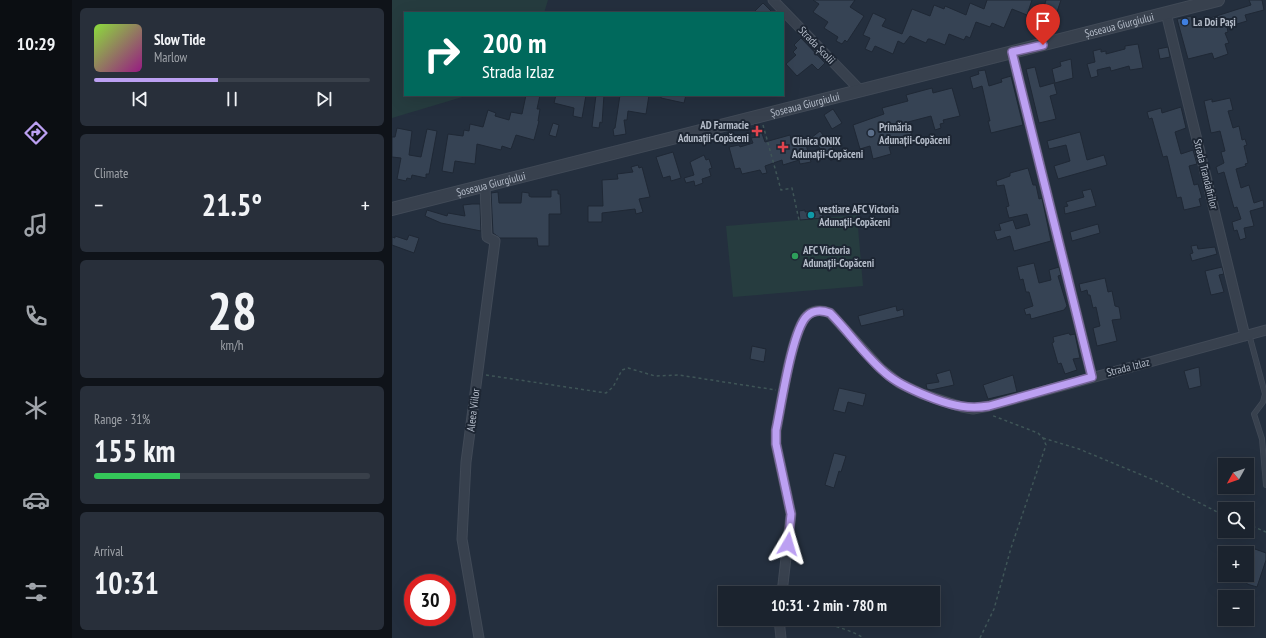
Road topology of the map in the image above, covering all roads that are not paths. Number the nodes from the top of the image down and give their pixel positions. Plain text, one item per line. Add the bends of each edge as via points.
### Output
1 (773, 0) edge
2 (1218, 0) edge
3 (1166, 13) junction
4 (1012, 52) junction
5 (860, 90) junction
6 (485, 186) junction
7 (392, 210) edge
8 (1266, 330) edge
9 (1247, 335) junction
10 (1092, 377) junction
11 (1266, 485) edge
12 (783, 586) edge
13 (780, 626) edge
14 (479, 638) edge
15 (781, 638) edge

1 - 5 street, Strada Școlii
2 - 3 street, Șoseaua Giurgiului
3 - 4 street, Șoseaua Giurgiului
3 - 9 street, Strada Trandafirilor
4 - 5 street, Șoseaua Giurgiului
4 - 10 street
5 - 6 street, Șoseaua Giurgiului
6 - 7 street, Șoseaua Giurgiului
6 - 14 street, Aleea Viilor via 487,237 495,241 466,462 462,539
8 - 9 street, Strada Izlaz
9 - 10 street, Strada Izlaz
9 - 11 lane, Strada Trandafirilor via 1265,388 1263,402 1254,414 1262,439
10 - 12 street, Strada Izlaz via 989,406 973,409 949,404 899,383 880,368 831,314 823,311 811,313 803,321 795,342 776,430 776,444 791,514
13 - 15 street

